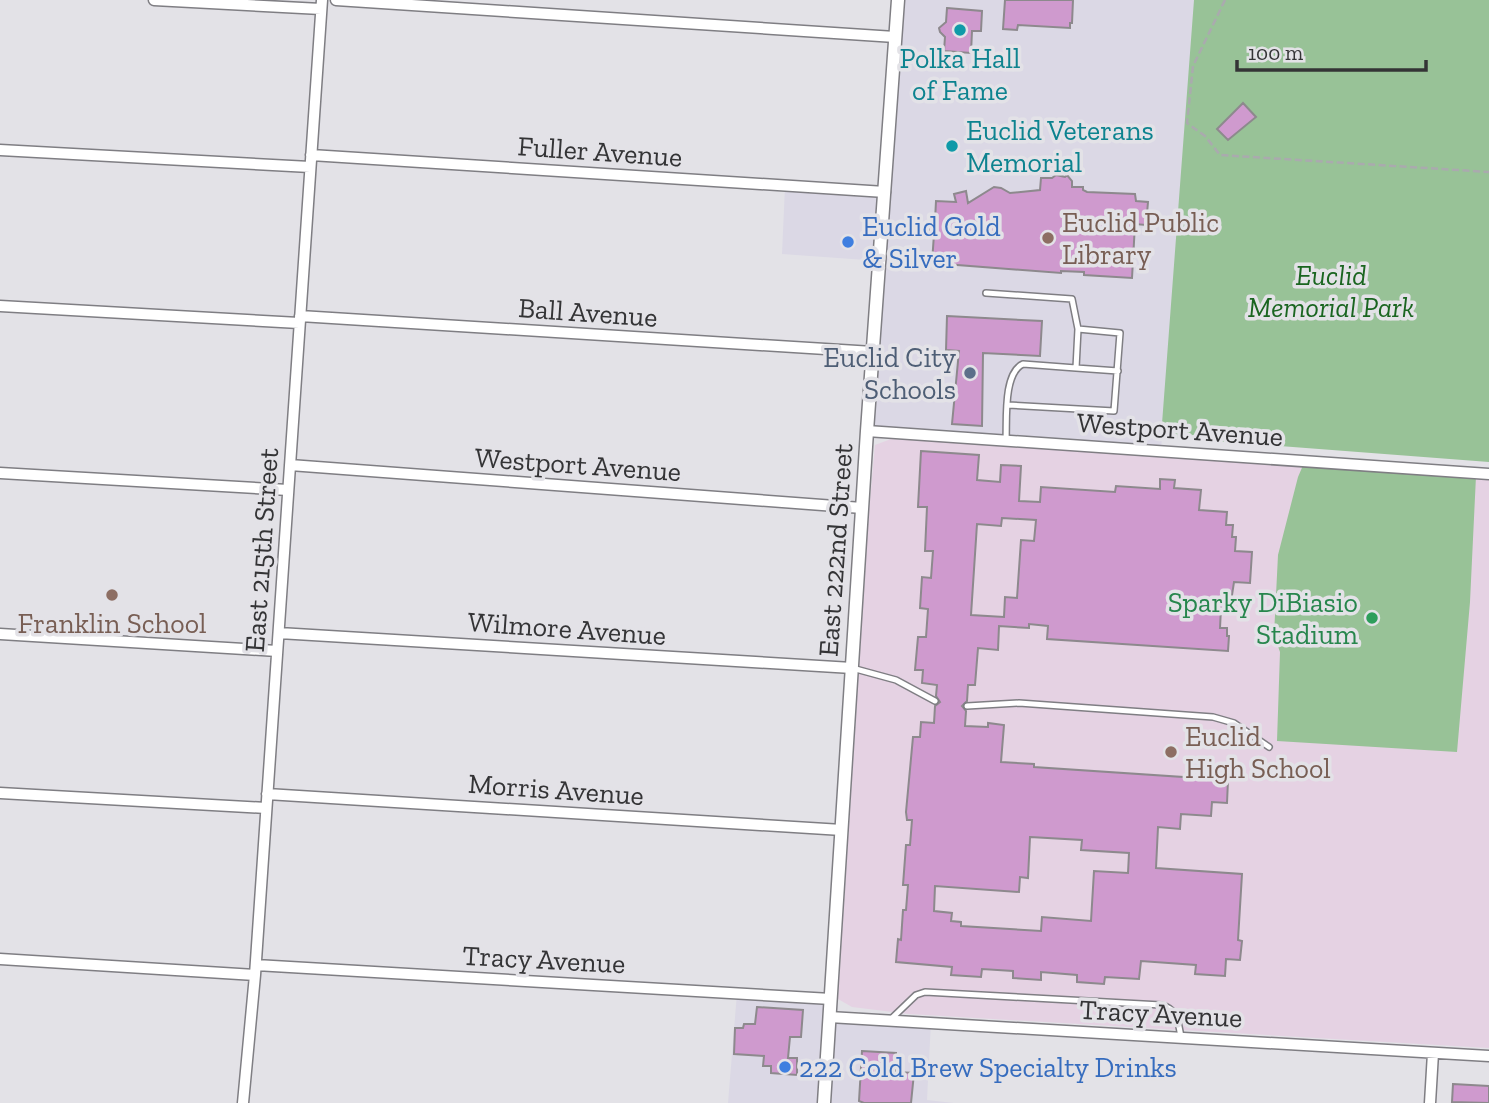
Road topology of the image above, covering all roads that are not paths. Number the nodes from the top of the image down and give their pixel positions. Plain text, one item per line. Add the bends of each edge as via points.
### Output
1 (154, 0) edge
2 (336, 0) edge
3 (898, 0) edge
4 (322, 5) edge
5 (895, 37) junction
6 (0, 150) edge
7 (311, 155) junction
8 (310, 167) junction
9 (885, 192) junction
10 (986, 293) dead end
11 (0, 306) edge
12 (300, 320) junction
13 (1078, 329) junction
14 (873, 352) junction
15 (1076, 368) junction
16 (1118, 371) junction
17 (1008, 405) junction
18 (867, 431) junction
19 (1006, 440) junction
20 (289, 465) junction
21 (0, 472) edge
22 (1489, 474) edge
23 (288, 490) junction
24 (862, 508) junction
25 (279, 633) junction
26 (0, 634) edge
27 (277, 651) junction
28 (852, 668) junction
29 (935, 701) dead end
30 (967, 706) dead end
31 (1269, 747) dead end
32 (0, 793) edge
33 (267, 794) junction
34 (267, 808) junction
35 (842, 830) junction
36 (0, 959) edge
37 (255, 970) junction
38 (831, 999) junction
39 (830, 1017) junction
40 (890, 1020) junction
41 (1181, 1037) junction
42 (1433, 1053) junction
43 (1489, 1056) edge
44 (243, 1103) edge
45 (824, 1103) edge
46 (1430, 1103) edge

1 - 4 street
2 - 5 street
3 - 5 street, East 222nd Street
4 - 7 street, East 215th Street
5 - 9 street, East 222nd Street
6 - 8 street
7 - 8 street, East 215th Street
7 - 9 street, Fuller Avenue
8 - 12 street, East 215th Street
9 - 14 street, East 222nd Street
10 - 13 lane via 1072,299
11 - 12 street, Ball Avenue
12 - 14 street, Ball Avenue
12 - 20 street, East 215th Street
13 - 15 lane
13 - 16 lane via 1120,332
14 - 18 street, East 222nd Street
15 - 16 lane
15 - 17 lane via 1019,365 1010,380
16 - 17 lane via 1114,411
17 - 19 lane
18 - 19 street, Westport Avenue
18 - 24 street, East 222nd Street
19 - 22 street, Westport Avenue
20 - 23 street, East 215th Street
20 - 24 street, Westport Avenue
21 - 23 street
23 - 25 street, East 215th Street
24 - 28 street, East 222nd Street
25 - 27 street, East 215th Street
25 - 28 street, Wilmore Avenue
26 - 27 street
27 - 33 street, East 215th Street
28 - 29 lane via 896,680
28 - 35 street, East 222nd Street
30 - 31 lane via 1019,703 1213,717 1234,723
32 - 34 street
33 - 34 street, East 215th Street
33 - 35 street, Morris Avenue
34 - 37 street, East 215th Street
35 - 38 street, East 222nd Street
36 - 37 street, Tracy Avenue
37 - 38 street, Tracy Avenue
37 - 44 street, East 215th Street
38 - 39 street, East 222nd Street
39 - 40 street, Tracy Avenue
39 - 45 street, East 222nd Street
40 - 41 street, Tracy Avenue
40 - 41 lane via 925,992 1161,1005 1176,1014
41 - 42 street, Tracy Avenue
42 - 43 street, Tracy Avenue
42 - 46 street

